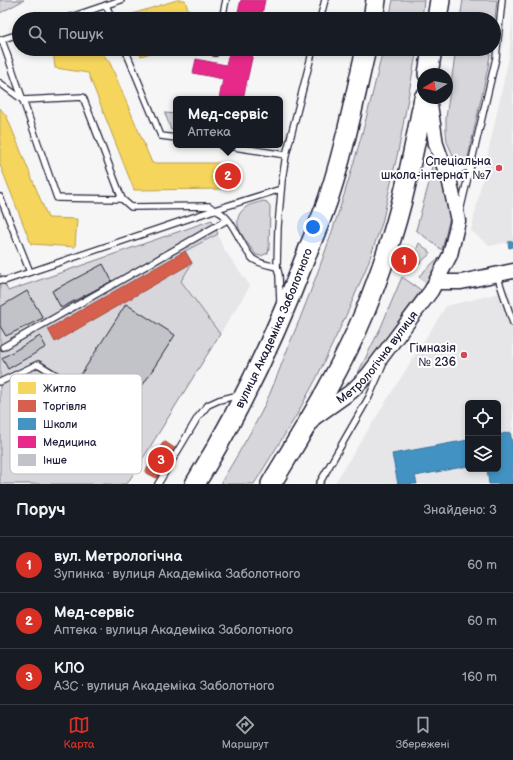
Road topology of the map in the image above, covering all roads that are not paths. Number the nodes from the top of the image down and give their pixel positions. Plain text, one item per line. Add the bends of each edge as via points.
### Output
1 (121, 0) edge
2 (226, 0) edge
3 (325, 0) edge
4 (376, 0) edge
5 (440, 0) edge
6 (502, 0) edge
7 (106, 5) junction
8 (86, 12) edge
9 (109, 12) edge
10 (223, 12) edge
11 (322, 12) edge
12 (374, 12) edge
13 (438, 12) edge
14 (501, 12) edge
15 (12, 36) edge
16 (1, 40) edge
17 (128, 56) edge
18 (311, 56) edge
19 (364, 56) edge
20 (431, 56) edge
21 (496, 56) edge
22 (429, 68) edge
23 (0, 83) edge
24 (23, 100) junction
25 (423, 104) edge
26 (430, 104) edge
27 (173, 138) edge
28 (240, 148) edge
29 (286, 155) junction
30 (472, 164) junction
31 (443, 165) junction
32 (281, 189) junction
33 (0, 197) edge
34 (122, 199) junction
35 (214, 210) junction
36 (228, 220) junction
37 (458, 220) junction
38 (277, 267) junction
39 (513, 271) edge
40 (30, 272) junction
41 (497, 275) junction
42 (0, 280) edge
43 (436, 282) junction
44 (280, 320) junction
45 (513, 323) edge
46 (392, 343) junction
47 (3, 348) dead end
48 (17, 374) edge
49 (54, 374) edge
50 (10, 377) edge
51 (0, 382) edge
52 (246, 394) junction
53 (309, 422) junction
54 (210, 460) junction
55 (158, 484) edge
56 (195, 484) edge
57 (211, 484) edge
58 (271, 484) edge
59 (319, 484) edge

1 - 7 lane
2 - 10 lane
3 - 11 lane
4 - 12 highway
5 - 13 highway
6 - 14 lane
7 - 8 lane
7 - 9 lane
15 - 16 lane
16 - 24 lane
17 - 27 lane via 161,136
18 - 29 lane
19 - 44 highway, вулиця Академіка Заболотного via 348,132 331,191
20 - 22 highway
21 - 30 lane
23 - 24 lane
24 - 34 lane via 57,198
24 - 34 lane via 83,97
25 - 53 highway via 406,184 384,261 364,314
26 - 31 street, Метрологічна вулиця via 433,132
28 - 29 lane
29 - 32 lane
30 - 31 lane via 457,170
30 - 37 lane
31 - 37 street, Метрологічна вулиця via 450,183
32 - 35 lane
32 - 38 lane
33 - 40 lane
34 - 35 lane via 131,207 208,206
35 - 36 lane
35 - 40 lane
36 - 38 lane via 252,258
36 - 47 lane
37 - 43 street, Метрологічна вулиця via 450,255
38 - 44 lane
39 - 41 street
40 - 42 lane
41 - 43 street via 461,282
41 - 45 lane
43 - 46 street, Метрологічна вулиця
44 - 52 highway, вулиця Академіка Заболотного
46 - 53 street, Метрологічна вулиця via 368,375 352,391
46 - 59 lane via 369,397
48 - 49 lane via 38,364
50 - 51 lane
52 - 54 highway, вулиця Академіка Заболотного
52 - 55 lane via 208,405 198,417
53 - 58 highway
54 - 56 highway, вулиця Академіка Заболотного
54 - 57 highway

